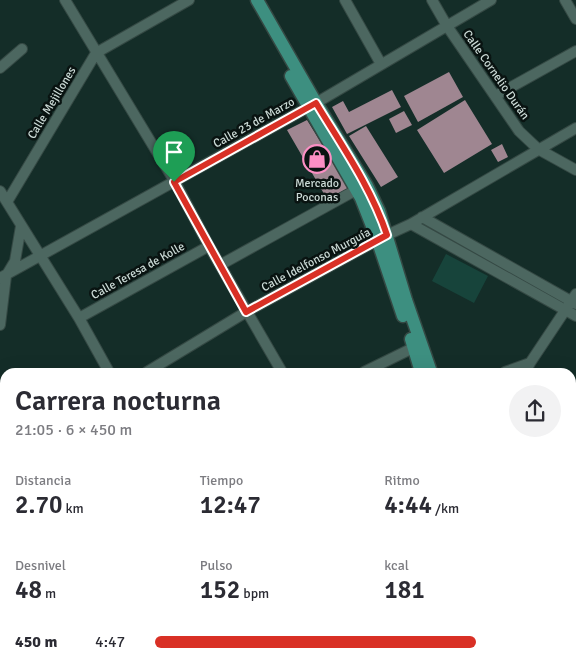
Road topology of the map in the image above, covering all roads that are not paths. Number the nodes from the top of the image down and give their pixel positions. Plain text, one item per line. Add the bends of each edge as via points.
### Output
1 (65, 0) edge
2 (189, 0) edge
3 (248, 0) edge
4 (257, 0) edge
5 (344, 0) edge
6 (432, 0) edge
7 (491, 0) edge
8 (565, 0) edge
9 (576, 19) edge
10 (446, 26) junction
11 (22, 50) dead end
12 (576, 51) edge
13 (96, 53) junction
14 (381, 64) junction
15 (0, 68) edge
16 (495, 96) junction
17 (312, 105) junction
18 (576, 128) edge
19 (538, 149) junction
20 (576, 170) edge
21 (174, 182) junction
22 (356, 190) junction
23 (0, 191) edge
24 (7, 202) junction
25 (422, 217) junction
26 (411, 224) junction
27 (21, 226) junction
28 (382, 238) junction
29 (209, 246) junction
30 (40, 257) junction
31 (220, 265) junction
32 (3, 277) edge
33 (575, 300) edge
34 (566, 311) junction
35 (246, 312) junction
36 (576, 316) edge
37 (78, 318) junction
38 (0, 325) edge
39 (417, 346) junction
40 (107, 368) edge
41 (154, 368) edge
42 (280, 368) edge
43 (372, 368) edge
44 (421, 368) edge
45 (429, 368) edge
46 (527, 368) edge

1 - 13 street
2 - 13 street, Calle Mejillones
3 - 17 main road
4 - 17 main road
5 - 14 street
6 - 10 street, Calle Cornelio Durán
7 - 10 street, Calle 23 de Marzo
8 - 9 street
10 - 14 street, Calle 23 de Marzo
10 - 16 street, Calle Cornelio Durán
11 - 15 street
12 - 16 street
13 - 21 street
13 - 24 street, Calle Mejillones
14 - 17 street, Calle 23 de Marzo
16 - 19 street, Calle Cornelio Durán via 519,130
17 - 21 street, Calle 23 de Marzo
17 - 22 main road
17 - 28 main road via 367,186 379,211
18 - 19 street, Calle Idelfonso Murguía
19 - 20 street, Calle Cornelio Durán
19 - 25 street, Calle Idelfonso Murguía
21 - 29 street
21 - 30 street, Calle 23 de Marzo
22 - 28 main road
22 - 31 street
23 - 24 street
24 - 27 street
25 - 26 street, Calle Idelfonso Murguía
25 - 33 street
26 - 28 street, Calle Idelfonso Murguía
26 - 34 street
27 - 30 street
27 - 32 street via 15,261
28 - 35 street, Calle Idelfonso Murguía
28 - 39 main road
29 - 31 street
29 - 37 street, Calle Teresa de Kolle
30 - 32 street, Calle 23 de Marzo
30 - 37 street
31 - 35 street
32 - 38 street
33 - 34 street
34 - 36 street
34 - 46 street
35 - 41 street, Calle Idelfonso Murguía
35 - 42 street
37 - 40 street
39 - 43 street
39 - 44 main road
39 - 45 main road

